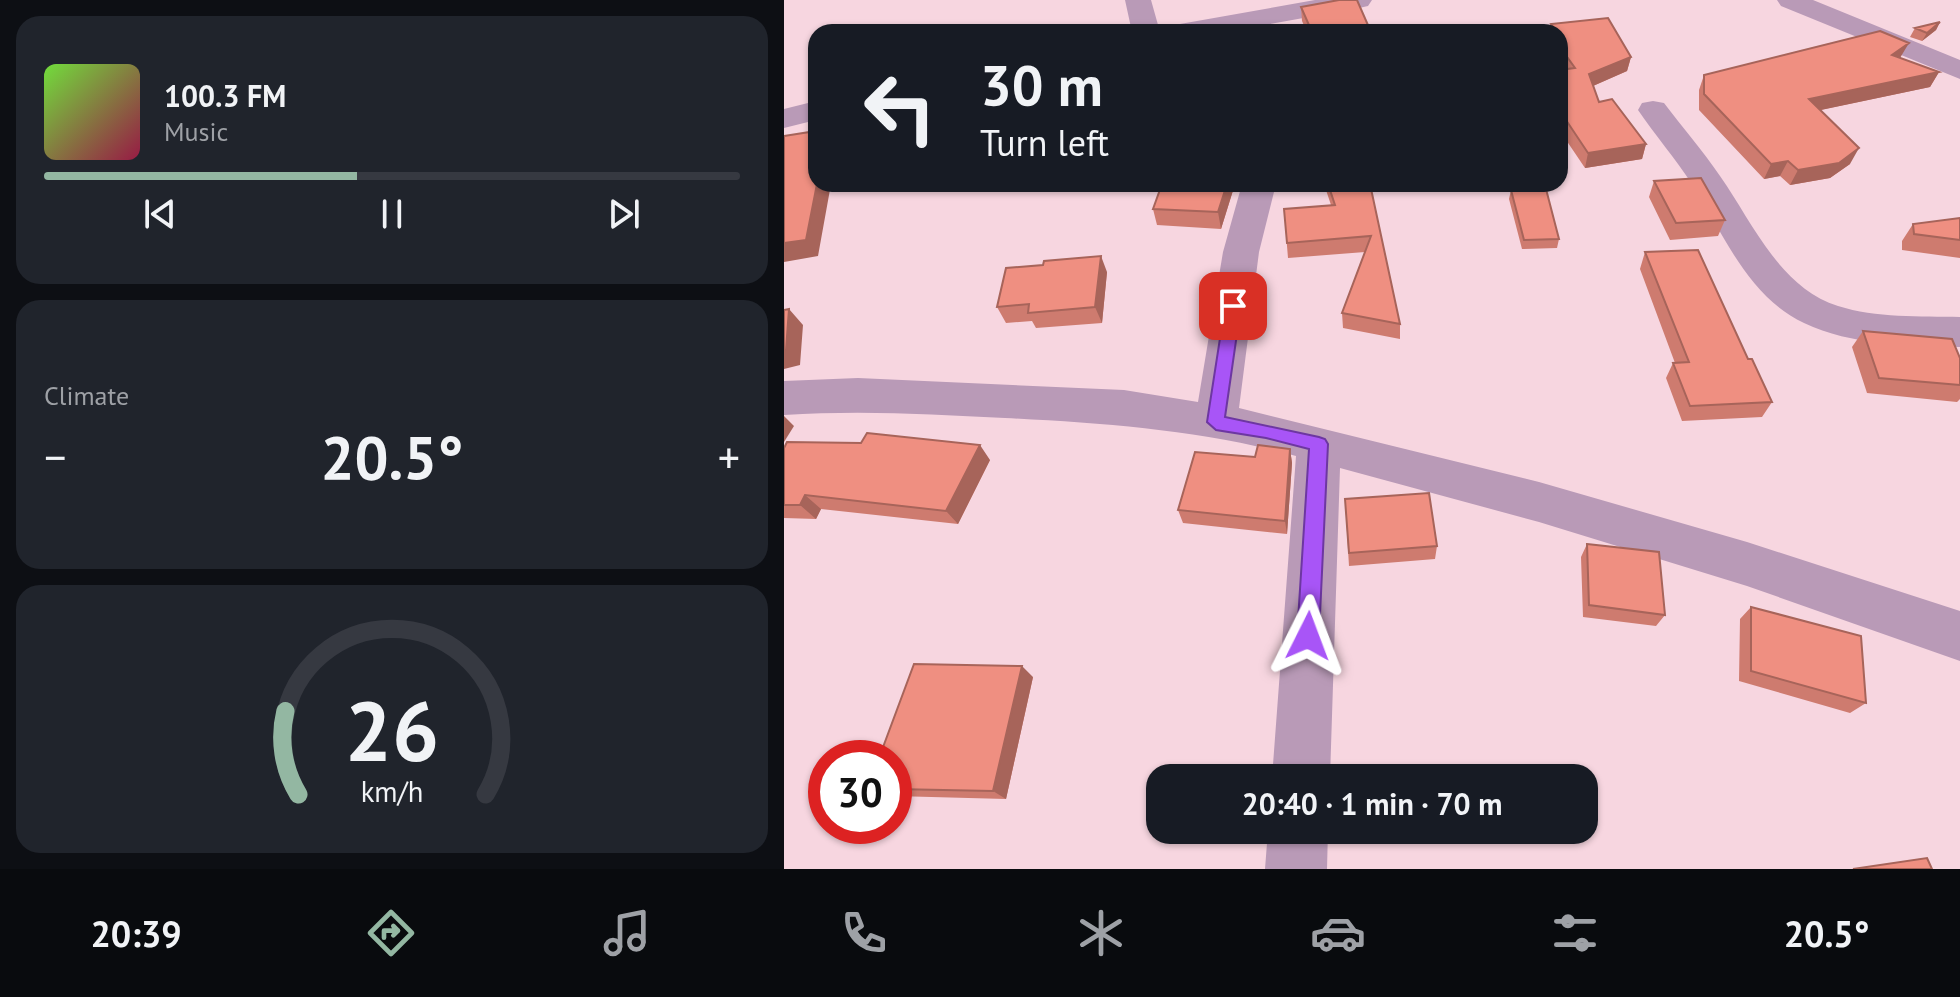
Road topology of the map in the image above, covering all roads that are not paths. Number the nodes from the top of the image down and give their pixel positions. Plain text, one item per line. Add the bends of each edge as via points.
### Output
1 (1138, 0) edge
2 (1359, 0) edge
3 (1790, 0) edge
4 (1144, 24) edge
5 (1274, 24) edge
6 (1960, 70) edge
7 (1653, 110) dead end
8 (808, 112) edge
9 (784, 119) edge
10 (1257, 192) edge
11 (1960, 332) edge
12 (784, 398) edge
13 (1216, 422) junction
14 (1319, 444) junction
15 (1960, 636) edge
16 (1302, 764) edge
17 (1297, 844) edge
18 (1296, 869) edge

1 - 4 street
2 - 5 street
3 - 6 street
7 - 11 street via 1706,180 1760,266 1806,308 1869,325
8 - 9 street
10 - 13 street via 1241,252
12 - 13 street via 858,394 1124,407
13 - 14 street
14 - 15 street via 1554,506
14 - 16 street
17 - 18 street

